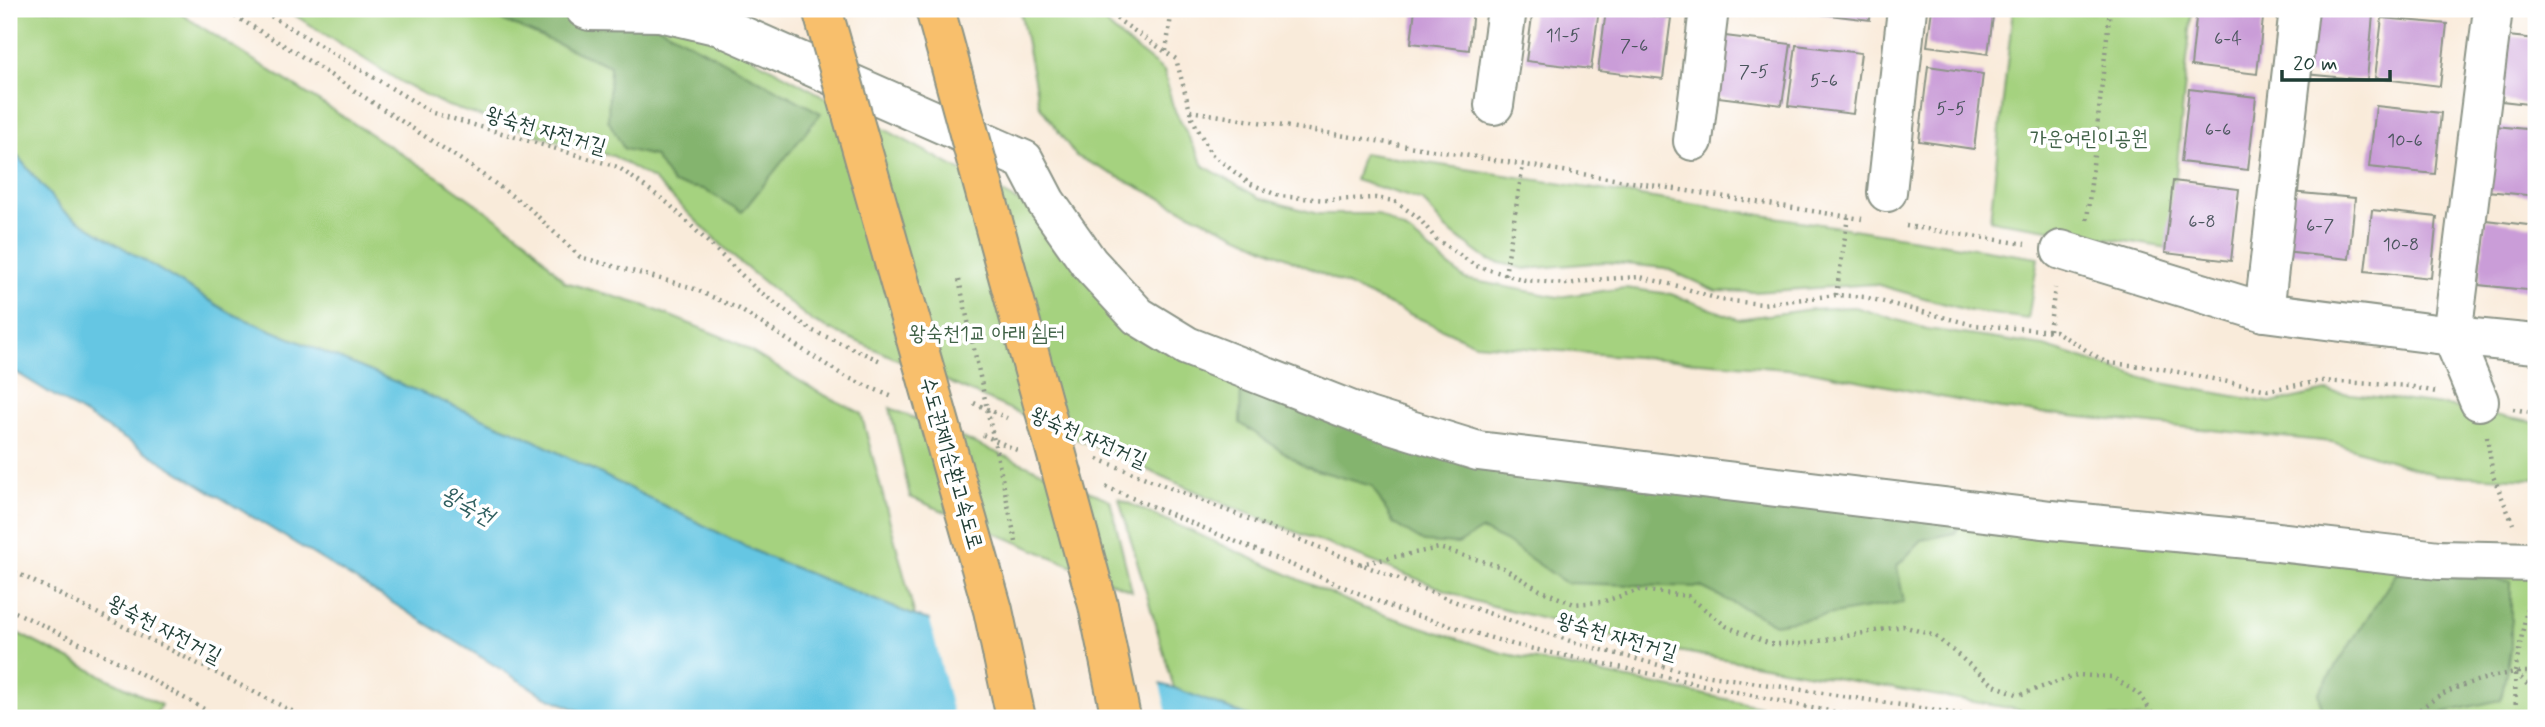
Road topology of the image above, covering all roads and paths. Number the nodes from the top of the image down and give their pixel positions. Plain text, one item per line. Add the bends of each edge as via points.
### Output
1 (259, 9) edge
2 (585, 9) edge
3 (822, 9) edge
4 (935, 9) edge
5 (1106, 9) edge
6 (1171, 9) edge
7 (1507, 9) edge
8 (1709, 9) edge
9 (1907, 9) edge
10 (2110, 9) edge
11 (2299, 9) edge
12 (2493, 9) edge
13 (659, 11) edge
14 (1166, 51) junction
15 (1494, 105) dead end
16 (1189, 111) junction
17 (1693, 141) dead end
18 (1523, 165) junction
19 (1888, 213) junction
20 (1848, 217) junction
21 (2061, 250) junction
22 (1505, 275) junction
23 (959, 280) dead end
24 (1836, 295) junction
25 (2264, 312) junction
26 (2049, 330) junction
27 (2452, 336) junction
28 (2536, 344) edge
29 (886, 364) dead end
30 (962, 398) dead end
31 (2479, 401) junction
32 (987, 409) junction
33 (2536, 413) edge
34 (1012, 420) dead end
35 (1096, 458) dead end
36 (1016, 542) dead end
37 (2536, 562) edge
38 (1360, 564) junction
39 (9, 569) edge
40 (9, 609) edge
41 (2515, 672) junction
42 (2536, 673) edge
43 (2536, 693) edge
44 (220, 718) edge
45 (306, 718) edge
46 (1016, 718) edge
47 (1121, 718) edge
48 (1986, 718) edge
49 (2156, 718) edge
50 (2409, 718) edge
51 (2515, 718) edge

1 - 29 path, 왕숙천 자전거길 via 433,113 618,167 669,204 755,288 811,330
2 - 13 street
3 - 46 highway, 수도권제1순환고속도로, bridge via 993,610
4 - 47 highway, bridge via 1098,605
5 - 14 path
6 - 14 path
7 - 15 street
8 - 17 street
9 - 19 street
10 - 21 path via 2085,236
11 - 25 street
12 - 27 street
13 - 37 street via 720,26 1024,160 1046,202 1089,263 1139,316 1187,346 1368,417 1478,451 2050,520 2439,560
14 - 16 path via 1176,59
16 - 18 path
16 - 22 path via 1212,154 1249,183 1279,196 1394,201 1436,239 1476,266
18 - 20 path
18 - 22 path
19 - 20 path
19 - 21 path
20 - 24 path
21 - 25 street
21 - 26 path
22 - 24 path via 1566,284 1640,277 1721,300 1762,304
23 - 32 path
24 - 26 path via 1890,302 1974,325
25 - 27 street
26 - 31 path via 2107,363 2153,367 2268,390 2322,381 2370,382
27 - 28 street
27 - 31 street
30 - 32 path, 왕숙천 자전거길
31 - 33 path
31 - 37 path via 2493,476 2508,515
32 - 34 path, 왕숙천 자전거길
32 - 36 path
35 - 38 path, 왕숙천 자전거길
37 - 41 path
38 - 48 path, 왕숙천 자전거길 via 1576,643 1685,672
38 - 49 path via 1438,548 1502,567 1574,604 1602,602 1639,590 1689,596 1726,626 1770,644 1802,644 1903,626 1935,636 1994,685 2019,695 2077,675 2112,677 2139,694
39 - 45 path, 왕숙천 자전거길
40 - 44 path via 127,666
41 - 42 path
41 - 43 path
41 - 50 path via 2472,680 2425,704
41 - 51 path

